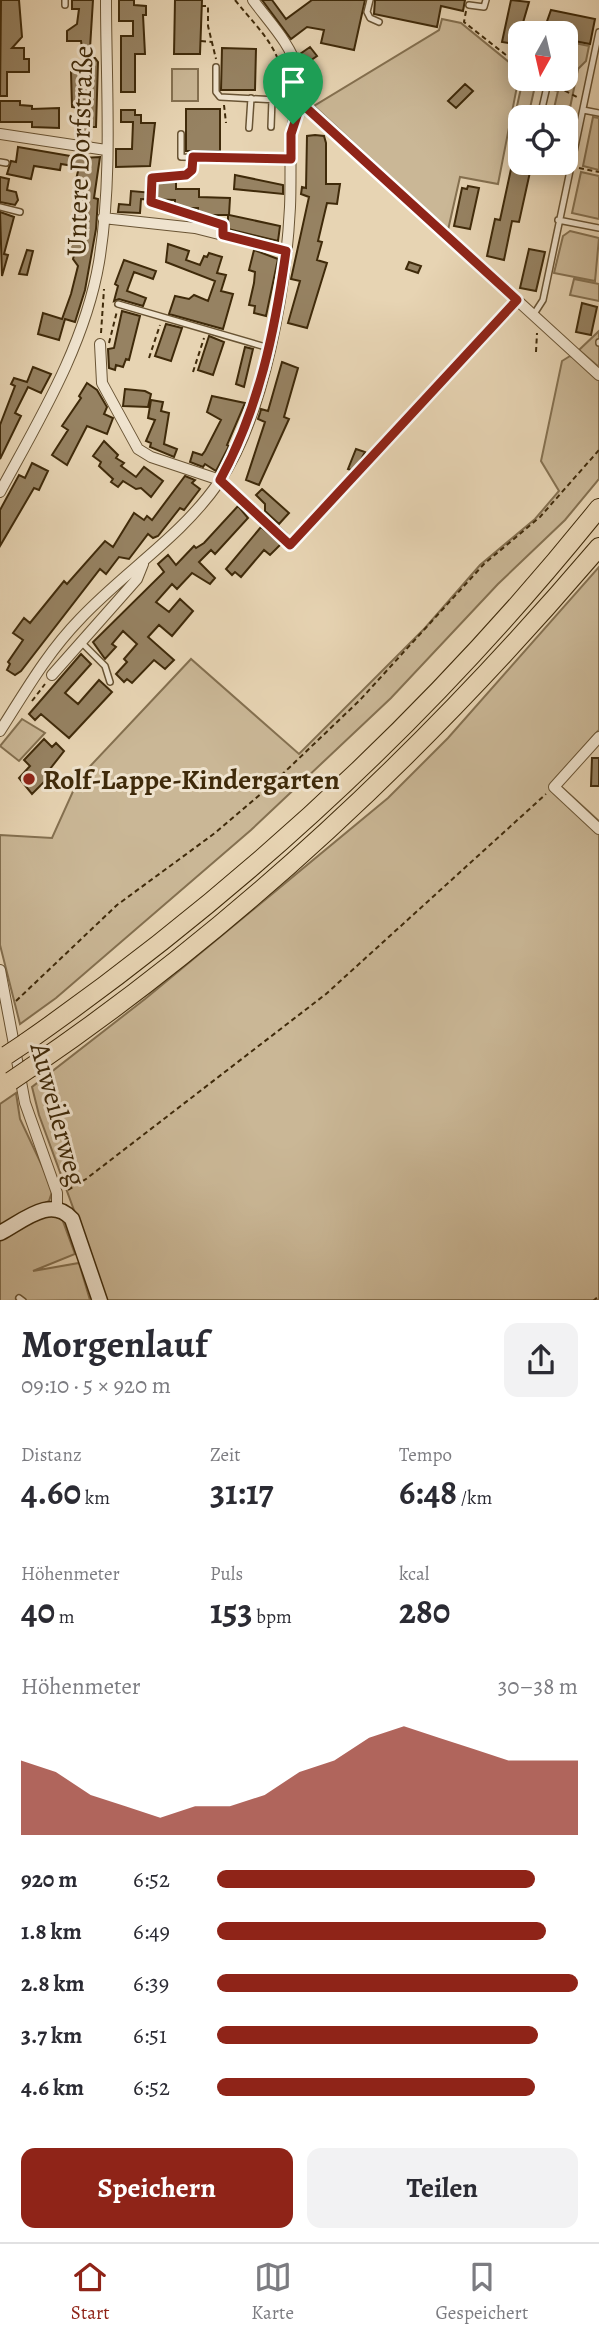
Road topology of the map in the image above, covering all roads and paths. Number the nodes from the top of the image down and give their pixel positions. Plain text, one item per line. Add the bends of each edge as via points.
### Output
1 (106, 0) edge
2 (235, 0) edge
3 (253, 0) edge
4 (370, 0) edge
5 (486, 0) edge
6 (470, 5) joint
7 (201, 6) dead end
8 (379, 22) dead end
9 (599, 33) edge
10 (201, 41) dead end
11 (213, 42) junction
12 (508, 57) edge
13 (216, 67) joint
14 (546, 91) dead end
15 (566, 91) edge
16 (225, 97) junction
17 (251, 98) junction
18 (272, 99) junction
19 (584, 100) junction
20 (301, 103) junction
21 (287, 104) junction
22 (543, 105) edge
23 (583, 110) junction
24 (599, 113) edge
25 (297, 114) junction
26 (226, 123) dead end
27 (271, 127) dead end
28 (249, 128) dead end
29 (578, 130) edge
30 (0, 134) edge
31 (181, 134) dead end
32 (106, 150) junction
33 (193, 157) junction
34 (291, 159) junction
35 (578, 168) edge
36 (599, 172) edge
37 (568, 175) edge
38 (0, 208) edge
39 (20, 212) dead end
40 (103, 218) junction
41 (558, 220) junction
42 (599, 228) edge
43 (223, 235) junction
44 (286, 251) junction
45 (104, 293) dead end
46 (517, 300) junction
47 (118, 304) dead end
48 (116, 314) dead end
49 (535, 316) junction
50 (163, 318) junction
51 (206, 330) junction
52 (105, 344) junction
53 (269, 348) junction
54 (536, 352) dead end
55 (149, 358) dead end
56 (193, 372) dead end
57 (599, 375) edge
58 (599, 450) edge
59 (220, 480) junction
60 (0, 492) edge
61 (599, 508) edge
62 (284, 537) joint
63 (599, 547) edge
64 (145, 561) junction
65 (80, 641) junction
66 (52, 675) joint
67 (110, 682) dead end
68 (32, 701) dead end
69 (0, 731) edge
70 (599, 737) edge
71 (554, 787) junction
72 (599, 829) edge
73 (0, 970) edge
74 (8, 1009) junction
75 (3, 1057) edge
76 (6, 1085) edge
77 (57, 1200) junction
78 (0, 1233) edge
79 (599, 1296) edge
80 (100, 1300) edge
81 (593, 1300) edge

1 - 32 street, Untere Dorfstraße
2 - 21 path via 274,47 283,66
3 - 20 street via 292,52
4 - 8 lane via 367,12
5 - 6 lane via 484,7
6 - 12 path via 464,22
7 - 11 path via 208,6
9 - 19 lane
10 - 11 path
11 - 13 path
13 - 16 lane via 216,92
14 - 22 lane
15 - 19 path
16 - 17 lane
16 - 26 path
17 - 18 lane
17 - 28 lane
18 - 21 lane
18 - 27 lane
19 - 23 lane
20 - 25 street
20 - 46 street
21 - 25 lane
23 - 24 lane
23 - 29 lane
25 - 34 street
30 - 32 street
31 - 33 lane via 181,157
32 - 40 street, Untere Dorfstraße
33 - 34 lane
33 - 43 path via 192,170 186,175 152,178 151,202 223,225
34 - 44 street
35 - 36 path
37 - 41 lane
38 - 39 lane
40 - 43 street
40 - 60 street, Untere Dorfstraße via 99,263 86,312 53,393
41 - 42 lane
41 - 49 lane via 543,300
43 - 44 street
44 - 53 street
45 - 52 path
46 - 49 street
46 - 62 path via 290,545
47 - 50 lane
48 - 52 path
49 - 54 path
49 - 57 street
50 - 51 lane
50 - 55 path
51 - 53 lane
51 - 56 path
52 - 59 street via 102,383 138,449
53 - 59 street via 249,421
58 - 74 path via 540,517 484,565 360,700 269,787 117,905
59 - 62 street
59 - 64 street via 192,517
61 - 75 highway, bridge via 474,653 312,816 123,969
63 - 76 highway, bridge via 472,688 360,801 237,911
64 - 65 street via 137,579
64 - 69 street via 61,640
65 - 66 street
65 - 67 lane via 105,666
66 - 68 path
70 - 71 street
71 - 72 street
71 - 77 path via 326,994
73 - 74 street, Auweilerweg
74 - 77 street, Auweilerweg via 25,1103
77 - 78 street
77 - 80 street, Auweilerweg via 72,1219
79 - 81 path

